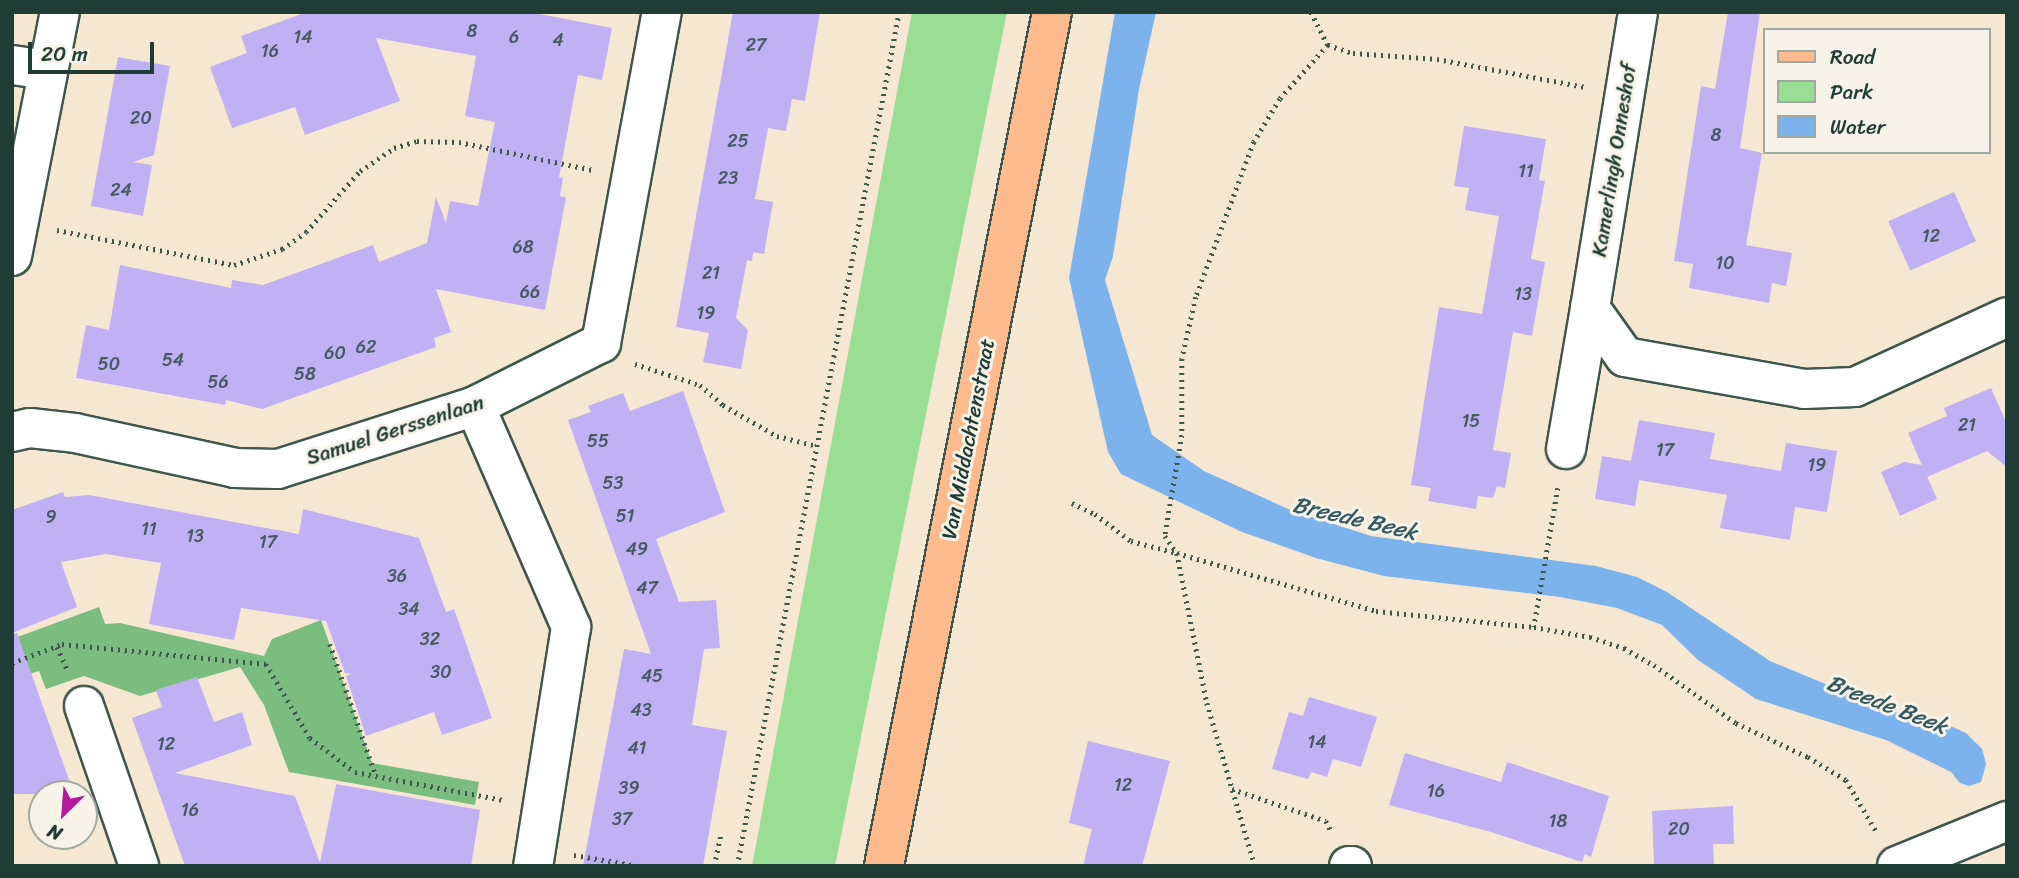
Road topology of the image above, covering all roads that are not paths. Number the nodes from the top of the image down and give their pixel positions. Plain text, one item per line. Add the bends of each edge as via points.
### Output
1 (60, 12) edge
2 (662, 12) edge
3 (1052, 12) edge
4 (1638, 12) edge
5 (30, 68) edge
6 (15, 239) edge
7 (1590, 308) junction
8 (2007, 317) edge
9 (475, 406) junction
10 (12, 432) edge
11 (1566, 449) road end
12 (85, 706) dead end
13 (2007, 821) edge
14 (534, 857) edge
15 (139, 866) edge
16 (884, 866) edge
17 (1897, 866) edge

1 - 5 street
2 - 9 street, Samuel Gerssenlaan via 601,343
3 - 16 main road, Van Middachtenstraat
4 - 7 street, Kamerlingh Onneshof
5 - 6 street
7 - 8 street via 1625,357 1804,389 1855,387
7 - 11 street, Kamerlingh Onneshof
9 - 10 street, Samuel Gerssenlaan via 278,469 235,468 75,433 30,428
9 - 14 street via 570,627
12 - 15 street
13 - 17 street

